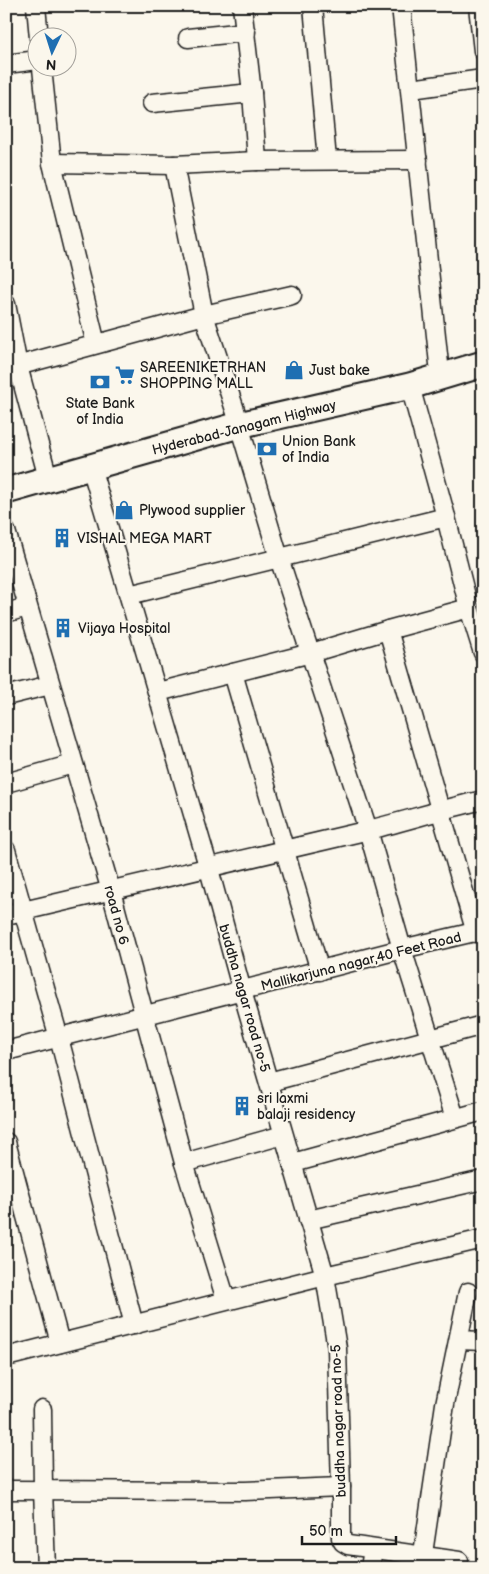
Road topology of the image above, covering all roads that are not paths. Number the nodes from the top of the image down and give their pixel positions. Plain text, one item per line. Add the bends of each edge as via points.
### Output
1 (36, 6) edge
2 (242, 6) edge
3 (313, 6) edge
4 (401, 6) edge
5 (478, 6) edge
6 (38, 28) edge
7 (246, 32) junction
8 (188, 38) dead end
9 (483, 51) edge
10 (28, 61) edge
11 (6, 64) edge
12 (43, 78) edge
13 (483, 79) edge
14 (411, 89) junction
15 (252, 93) junction
16 (152, 103) dead end
17 (327, 160) junction
18 (418, 160) junction
19 (257, 161) junction
20 (52, 163) junction
21 (174, 164) junction
22 (292, 295) dead end
23 (6, 304) edge
24 (204, 315) junction
25 (96, 344) junction
26 (483, 352) edge
27 (439, 364) junction
28 (483, 364) edge
29 (12, 368) edge
30 (410, 386) junction
31 (238, 421) junction
32 (45, 467) junction
33 (91, 467) junction
34 (6, 477) edge
35 (6, 491) edge
36 (446, 517) junction
37 (6, 531) edge
38 (279, 558) junction
39 (129, 595) junction
40 (27, 607) junction
41 (469, 608) junction
42 (6, 613) edge
43 (388, 630) junction
44 (311, 653) junction
45 (483, 653) edge
46 (233, 673) junction
47 (50, 685) junction
48 (158, 692) junction
49 (6, 696) edge
50 (73, 764) junction
51 (6, 783) edge
52 (483, 800) edge
53 (440, 810) junction
54 (368, 830) junction
55 (6, 850) edge
56 (285, 850) junction
57 (210, 869) junction
58 (111, 891) junction
59 (24, 911) junction
60 (6, 915) edge
61 (479, 932) edge
62 (402, 949) junction
63 (320, 971) junction
64 (242, 991) junction
65 (144, 1017) junction
66 (483, 1026) edge
67 (59, 1038) junction
68 (429, 1039) junction
69 (6, 1051) edge
70 (269, 1082) junction
71 (483, 1110) edge
72 (455, 1118) junction
73 (283, 1135) junction
74 (6, 1142) edge
75 (184, 1163) junction
76 (293, 1164) junction
77 (483, 1180) edge
78 (308, 1220) junction
79 (483, 1239) edge
80 (325, 1276) junction
81 (468, 1292) dead end
82 (226, 1300) junction
83 (134, 1325) junction
84 (459, 1340) junction
85 (483, 1341) edge
86 (60, 1343) junction
87 (6, 1357) edge
88 (42, 1409) dead end
89 (341, 1487) junction
90 (6, 1490) edge
91 (43, 1490) junction
92 (373, 1549) junction
93 (459, 1561) dead end
94 (422, 1562) edge
95 (46, 1568) edge
96 (370, 1568) edge

1 - 6 street
2 - 7 street
3 - 17 street
4 - 14 street
5 - 9 street
7 - 8 street
7 - 15 street
10 - 11 street
12 - 20 street
13 - 14 street
14 - 18 street
15 - 16 street
15 - 19 street
17 - 18 street
17 - 19 street
18 - 27 street
19 - 21 street
20 - 21 street
20 - 25 street
21 - 24 street
22 - 24 street
23 - 29 street
24 - 25 street
24 - 31 street
25 - 29 street
26 - 27 highway, Hyderabad-Janagam Highway
27 - 31 highway, Hyderabad-Janagam Highway
28 - 30 highway, Hyderabad-Janagam Highway
29 - 32 street
30 - 31 highway, Hyderabad-Janagam Highway
30 - 36 street
31 - 32 highway, Hyderabad-Janagam Highway
31 - 33 highway, Hyderabad-Janagam Highway
31 - 38 street
32 - 34 highway, Hyderabad-Janagam Highway
33 - 35 highway, Hyderabad-Janagam Highway
33 - 39 street, buddha nagar road no-5
36 - 38 street
36 - 41 street
37 - 40 street, road no 6
38 - 39 street
38 - 44 street
39 - 48 street, buddha nagar road no-5
40 - 42 street
40 - 47 street, road no 6
41 - 43 street
41 - 45 street
43 - 44 street
43 - 53 street
44 - 46 street
44 - 54 street
46 - 48 street
46 - 56 street
47 - 49 street
47 - 50 street, road no 6
48 - 57 street, buddha nagar road no-5
50 - 51 street
50 - 58 street, road no 6
52 - 53 street
53 - 54 street
53 - 61 street
54 - 56 street
54 - 62 street
55 - 59 street
56 - 57 street
56 - 63 street
57 - 58 street
57 - 64 street, buddha nagar road no-5
58 - 59 street
58 - 65 street, road no 6
59 - 60 street
59 - 67 street
61 - 62 street, Mallikarjuna nagar,40 Feet Road
62 - 63 street, Mallikarjuna nagar,40 Feet Road
62 - 68 street
63 - 64 street, Mallikarjuna nagar,40 Feet Road
64 - 65 street, Mallikarjuna nagar,40 Feet Road
64 - 70 street, buddha nagar road no-5
65 - 67 street, Mallikarjuna nagar,40 Feet Road
65 - 75 street, road no 6
66 - 68 street
67 - 69 street, Mallikarjuna nagar,40 Feet Road
67 - 83 street
68 - 70 street
68 - 72 street
70 - 73 street, buddha nagar road no-5
71 - 72 street
72 - 76 street
73 - 75 street
73 - 76 street, buddha nagar road no-5
74 - 86 street
75 - 82 street, road no 6
76 - 78 street, buddha nagar road no-5
77 - 78 street
78 - 80 street, buddha nagar road no-5
79 - 80 street
80 - 82 street
80 - 89 street, buddha nagar road no-5 via 337,1348
81 - 84 street
82 - 83 street
83 - 86 street
84 - 85 street
84 - 94 street via 445,1404
86 - 87 street
88 - 91 street
89 - 91 street
89 - 92 street, buddha nagar road no-5 via 343,1542
90 - 91 street
91 - 95 street
92 - 94 street
92 - 96 street
93 - 94 street

